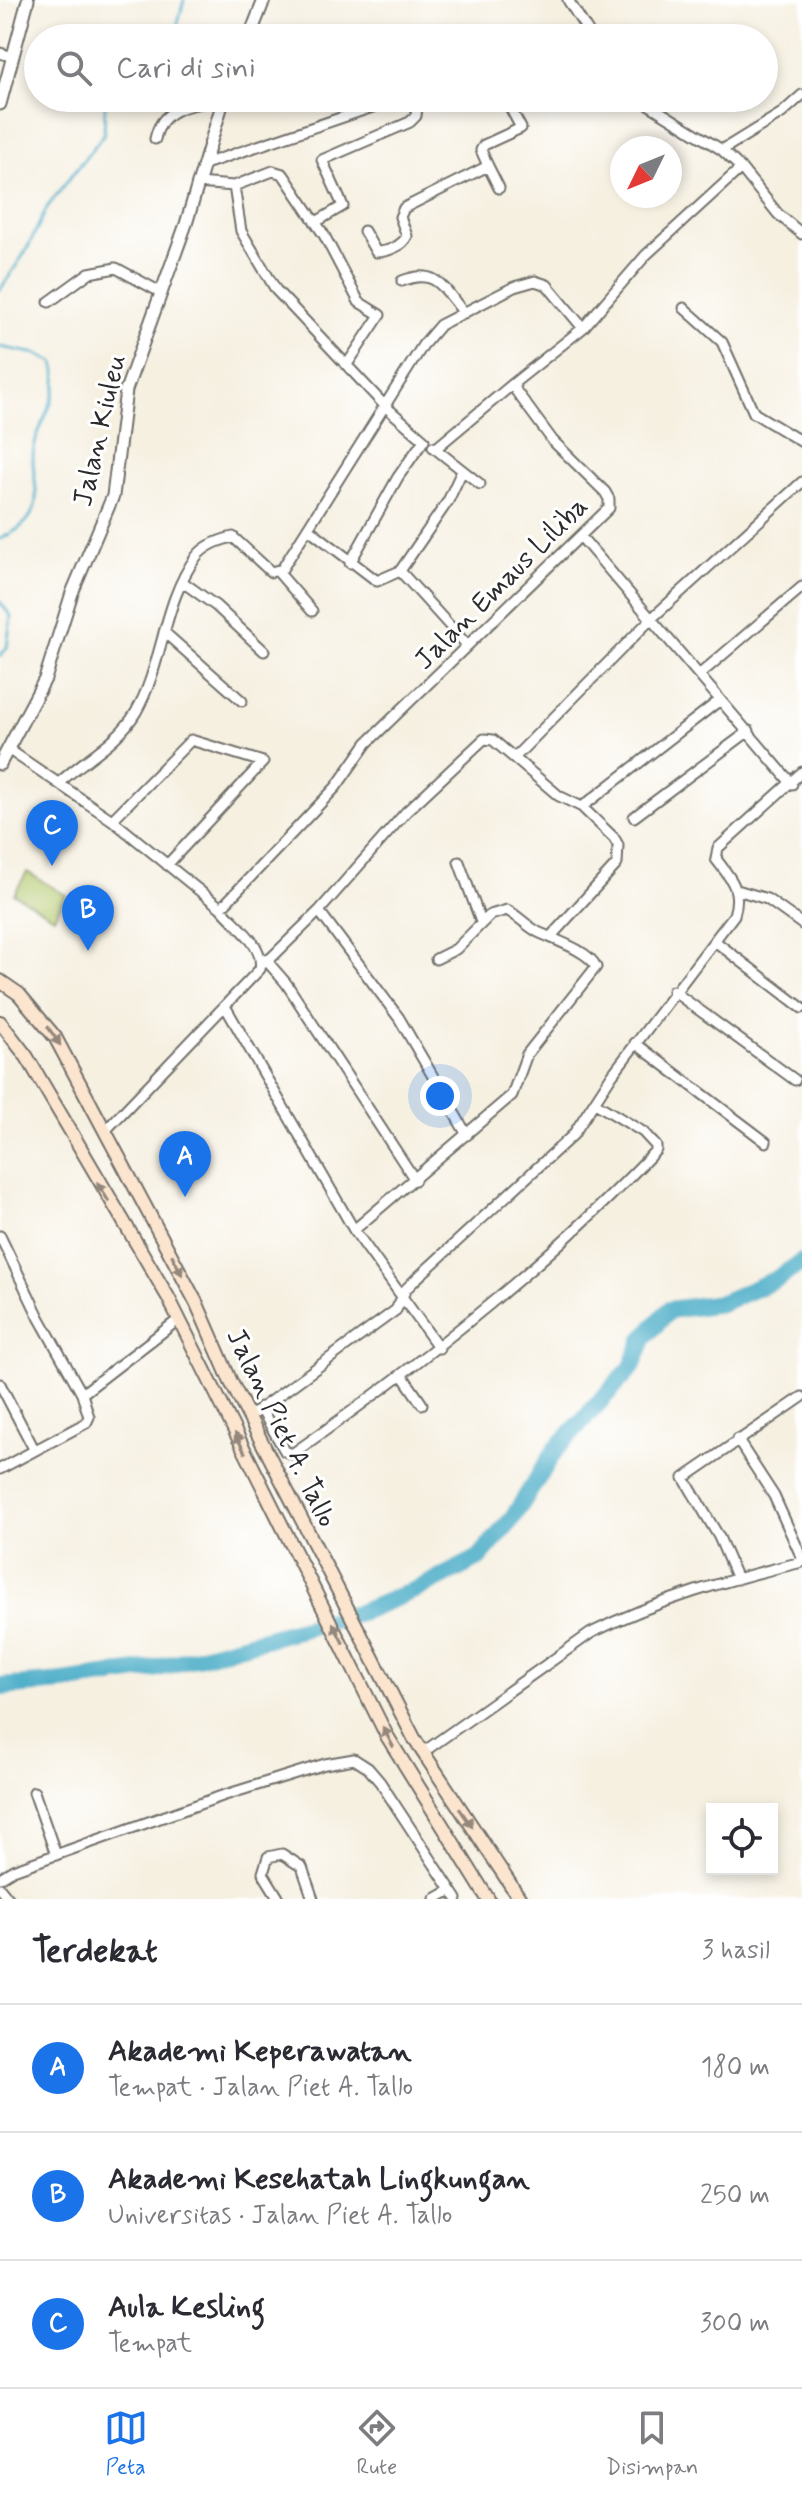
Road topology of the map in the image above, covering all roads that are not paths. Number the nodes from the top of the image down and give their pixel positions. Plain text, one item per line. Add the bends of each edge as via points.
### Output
1 (28, 0) edge
2 (264, 0) edge
3 (568, 0) edge
4 (255, 24) edge
5 (582, 24) edge
6 (0, 53) edge
7 (13, 57) junction
8 (802, 95) edge
9 (0, 104) edge
10 (170, 112) edge
11 (220, 112) edge
12 (358, 112) edge
13 (416, 112) edge
14 (512, 112) edge
15 (661, 112) edge
16 (155, 139) dead end
17 (722, 150) junction
18 (205, 164) junction
19 (488, 166) junction
20 (741, 168) junction
21 (197, 183) junction
22 (234, 186) junction
23 (499, 188) dead end
24 (316, 222) junction
25 (364, 231) dead end
26 (802, 234) edge
27 (402, 281) dead end
28 (162, 293) junction
29 (49, 302) dead end
30 (388, 305) dead end
31 (684, 308) dead end
32 (464, 313) junction
33 (380, 315) junction
34 (583, 328) junction
35 (348, 363) junction
36 (514, 383) junction
37 (386, 407) junction
38 (424, 440) junction
39 (802, 442) edge
40 (435, 449) junction
41 (462, 471) junction
42 (802, 482) edge
43 (480, 484) dead end
44 (309, 529) junction
45 (582, 538) junction
46 (350, 563) junction
47 (400, 571) junction
48 (278, 572) junction
49 (184, 583) junction
50 (802, 587) edge
51 (312, 611) dead end
52 (651, 619) junction
53 (164, 632) junction
54 (467, 645) junction
55 (264, 651) dead end
56 (699, 675) junction
57 (720, 700) junction
58 (242, 701) dead end
59 (749, 731) junction
60 (8, 749) junction
61 (515, 757) junction
62 (0, 764) edge
63 (802, 772) edge
64 (59, 783) junction
65 (792, 784) junction
66 (582, 807) junction
67 (634, 817) dead end
68 (112, 820) junction
69 (459, 862) dead end
70 (167, 865) junction
71 (737, 890) junction
72 (221, 908) junction
73 (319, 911) junction
74 (481, 922) junction
75 (802, 924) edge
76 (553, 934) junction
77 (716, 942) junction
78 (264, 958) junction
79 (436, 959) dead end
80 (0, 981) edge
81 (673, 991) junction
82 (225, 1006) junction
83 (802, 1008) edge
84 (0, 1022) edge
85 (635, 1043) junction
86 (795, 1080) dead end
87 (595, 1103) junction
88 (105, 1131) junction
89 (467, 1135) junction
90 (766, 1142) dead end
91 (415, 1180) junction
92 (354, 1230) junction
93 (0, 1236) edge
94 (403, 1300) junction
95 (178, 1320) junction
96 (439, 1348) junction
97 (402, 1375) junction
98 (0, 1384) edge
99 (82, 1394) junction
100 (802, 1397) edge
101 (422, 1404) dead end
102 (260, 1407) junction
103 (249, 1417) junction
104 (737, 1439) junction
105 (34, 1449) junction
106 (0, 1469) edge
107 (802, 1560) edge
108 (737, 1579) junction
109 (422, 1753) junction
110 (34, 1792) dead end
111 (56, 1855) junction
112 (0, 1878) edge
113 (0, 1888) edge
114 (454, 1894) edge
115 (9, 1899) edge
116 (279, 1899) edge
117 (313, 1899) edge
118 (435, 1899) edge
119 (488, 1899) edge
120 (520, 1899) edge

1 - 7 street
2 - 4 street
3 - 5 street
6 - 7 street
7 - 9 street
8 - 17 street
10 - 16 street
11 - 18 street, Jalan Kiuleu
12 - 18 street
13 - 24 street via 410,122 322,160 343,206
14 - 19 street via 521,128 484,145
15 - 17 street
17 - 20 street
18 - 21 street, Jalan Kiuleu
19 - 23 street
19 - 25 street via 404,208 403,243 376,252
20 - 26 street via 778,214
20 - 34 street via 646,255
21 - 22 street
21 - 28 street, Jalan Kiuleu
22 - 24 street via 280,172
22 - 35 street via 241,231 265,274
24 - 33 street via 359,302
27 - 32 street via 421,274 434,278
28 - 29 street via 116,268 89,273
28 - 60 street, Jalan Kiuleu via 126,390 113,496 72,593 45,679
30 - 33 street
31 - 39 street via 722,342 754,413
32 - 34 street via 514,287 542,281
32 - 37 street via 429,336
33 - 35 street
34 - 36 street
35 - 37 street
36 - 40 street
36 - 45 street, Jalan Emaus Liliba via 553,441 609,499 605,514
37 - 38 street
37 - 44 street
38 - 40 street
38 - 46 street
40 - 41 street
41 - 43 street
41 - 47 street
42 - 52 street
44 - 46 street
44 - 48 street
45 - 52 street
45 - 54 street, Jalan Emaus Liliba
46 - 47 street via 377,581
47 - 54 street
48 - 49 street via 267,569 233,537 203,550
48 - 51 street
49 - 53 street
49 - 55 street
50 - 56 street
52 - 56 street
52 - 61 street
53 - 58 street
53 - 64 street via 135,714 118,736
54 - 72 street, Jalan Emaus Liliba via 367,743 336,787
56 - 57 street
57 - 59 street
57 - 66 street
59 - 65 street
59 - 67 street
60 - 62 street, Jalan Kiuleu
60 - 64 street
61 - 66 street via 559,796
61 - 73 street via 484,739 406,812
63 - 65 street
64 - 68 street
65 - 71 street via 718,848 716,859
66 - 76 street via 614,838 617,864
68 - 70 street
68 - 70 street via 191,740 263,762
69 - 74 street
70 - 72 street
71 - 75 street via 767,899
71 - 77 street via 734,915
72 - 78 street
73 - 78 street
73 - 89 street via 399,1018
74 - 76 street via 507,910 541,933
74 - 79 street via 456,949
76 - 89 street via 596,967 527,1054 512,1095
77 - 81 street
77 - 83 street
78 - 82 street
78 - 91 street via 295,996
80 -> 88 main road, Jalan Piet A. Tallo via 19,994 55,1037
81 - 85 street
81 - 86 street
82 - 88 street
82 - 92 street
95 -> 84 main road, Jalan Piet A. Tallo via 27,1057
85 - 87 street
85 - 90 street
87 - 94 street via 558,1151 416,1279
87 - 96 street via 643,1132 656,1150
88 -> 103 main road, Jalan Piet A. Tallo via 197,1304
89 - 91 street
91 - 92 street
92 - 94 street
93 - 99 street
94 - 96 street
94 - 102 street
95 - 99 street
119 -> 95 main road, Jalan Piet A. Tallo via 399,1758
96 - 97 street
97 - 101 street
97 - 102 street via 292,1454 285,1451
98 - 105 street
99 - 105 street via 86,1423
100 - 104 street
102 - 103 street
103 - 109 main road, Jalan Piet A. Tallo
104 - 107 street via 774,1496
104 - 108 street via 684,1478
105 - 106 street
107 - 108 street
108 - 109 street via 591,1633
109 -> 120 main road, Jalan Piet A. Tallo
110 - 111 street
111 - 112 street
111 - 114 street via 300,1771 354,1759 380,1782
113 - 115 street
114 - 118 street
116 - 117 street via 263,1873 268,1857 282,1854 302,1867

